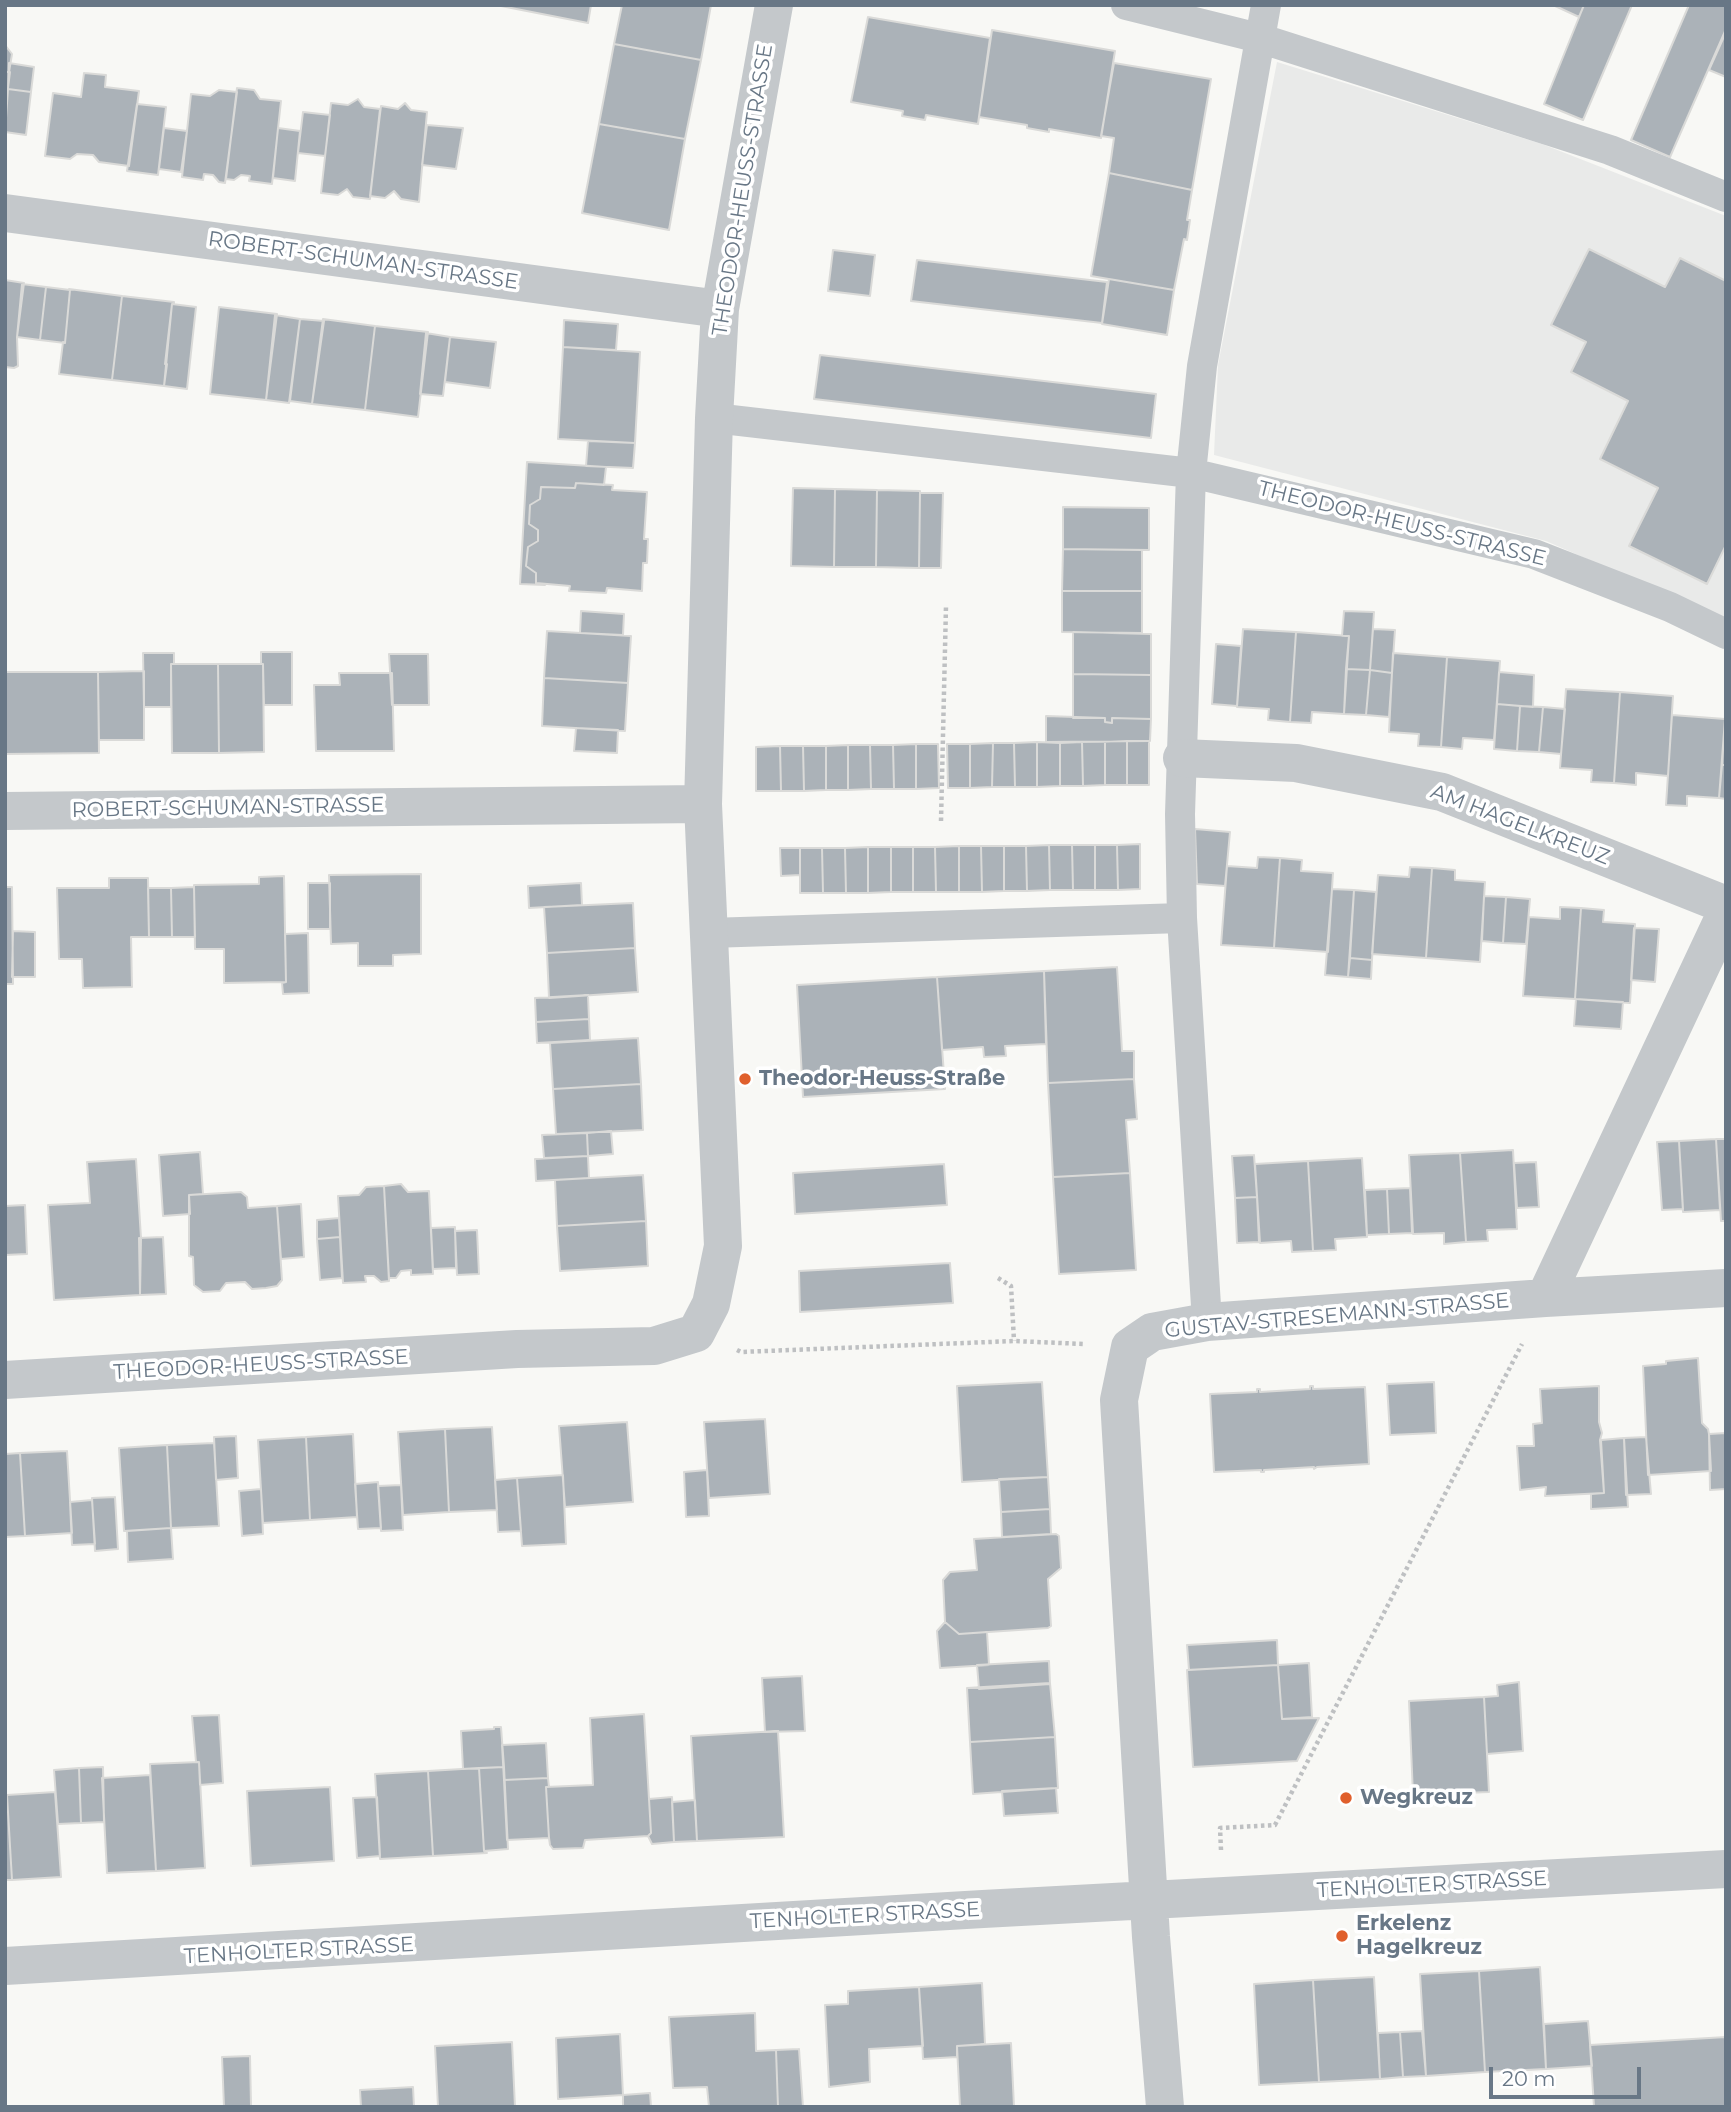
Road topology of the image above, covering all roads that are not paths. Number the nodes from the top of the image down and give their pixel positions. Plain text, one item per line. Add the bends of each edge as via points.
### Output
1 (774, 5) edge
2 (1126, 5) edge
3 (1266, 5) edge
4 (1258, 38) junction
5 (1726, 197) edge
6 (5, 214) edge
7 (720, 309) junction
8 (714, 418) junction
9 (1191, 473) junction
10 (1726, 634) edge
11 (1182, 758) junction
12 (704, 804) junction
13 (5, 811) edge
14 (1726, 905) edge
15 (1726, 913) edge
16 (1182, 918) junction
17 (709, 933) junction
18 (1726, 1288) edge
19 (1545, 1298) junction
20 (1207, 1322) junction
21 (5, 1380) edge
22 (1726, 1869) edge
23 (1149, 1900) junction
24 (5, 1966) edge
25 (1165, 2107) edge

1 - 7 street, THEODOR-HEUSS-STRASSE
2 - 4 lane
3 - 4 lane
4 - 5 lane via 1610,150
4 - 9 lane via 1202,366
6 - 7 street, ROBERT-SCHUMAN-STRASSE
7 - 8 street, THEODOR-HEUSS-STRASSE
8 - 9 lane, THEODOR-HEUSS-STRASSE
8 - 12 street, THEODOR-HEUSS-STRASSE
9 - 10 lane, THEODOR-HEUSS-STRASSE via 1534,554
9 - 11 lane
11 - 14 street, AM HAGELKREUZ via 1296,764 1442,792
11 - 16 lane
12 - 13 street, ROBERT-SCHUMAN-STRASSE
12 - 17 street, THEODOR-HEUSS-STRASSE
15 - 19 street
16 - 17 lane
16 - 20 lane
17 - 21 street, THEODOR-HEUSS-STRASSE via 723,1246 710,1304 696,1333 654,1346 517,1349
18 - 19 street, GUSTAV-STRESEMANN-STRASSE
19 - 20 street, GUSTAV-STRESEMANN-STRASSE
20 - 23 street, GUSTAV-STRESEMANN-STRASSE via 1152,1332 1130,1347 1119,1400
22 - 23 street, TENHOLTER STRASSE
23 - 24 street, TENHOLTER STRASSE
23 - 25 street

